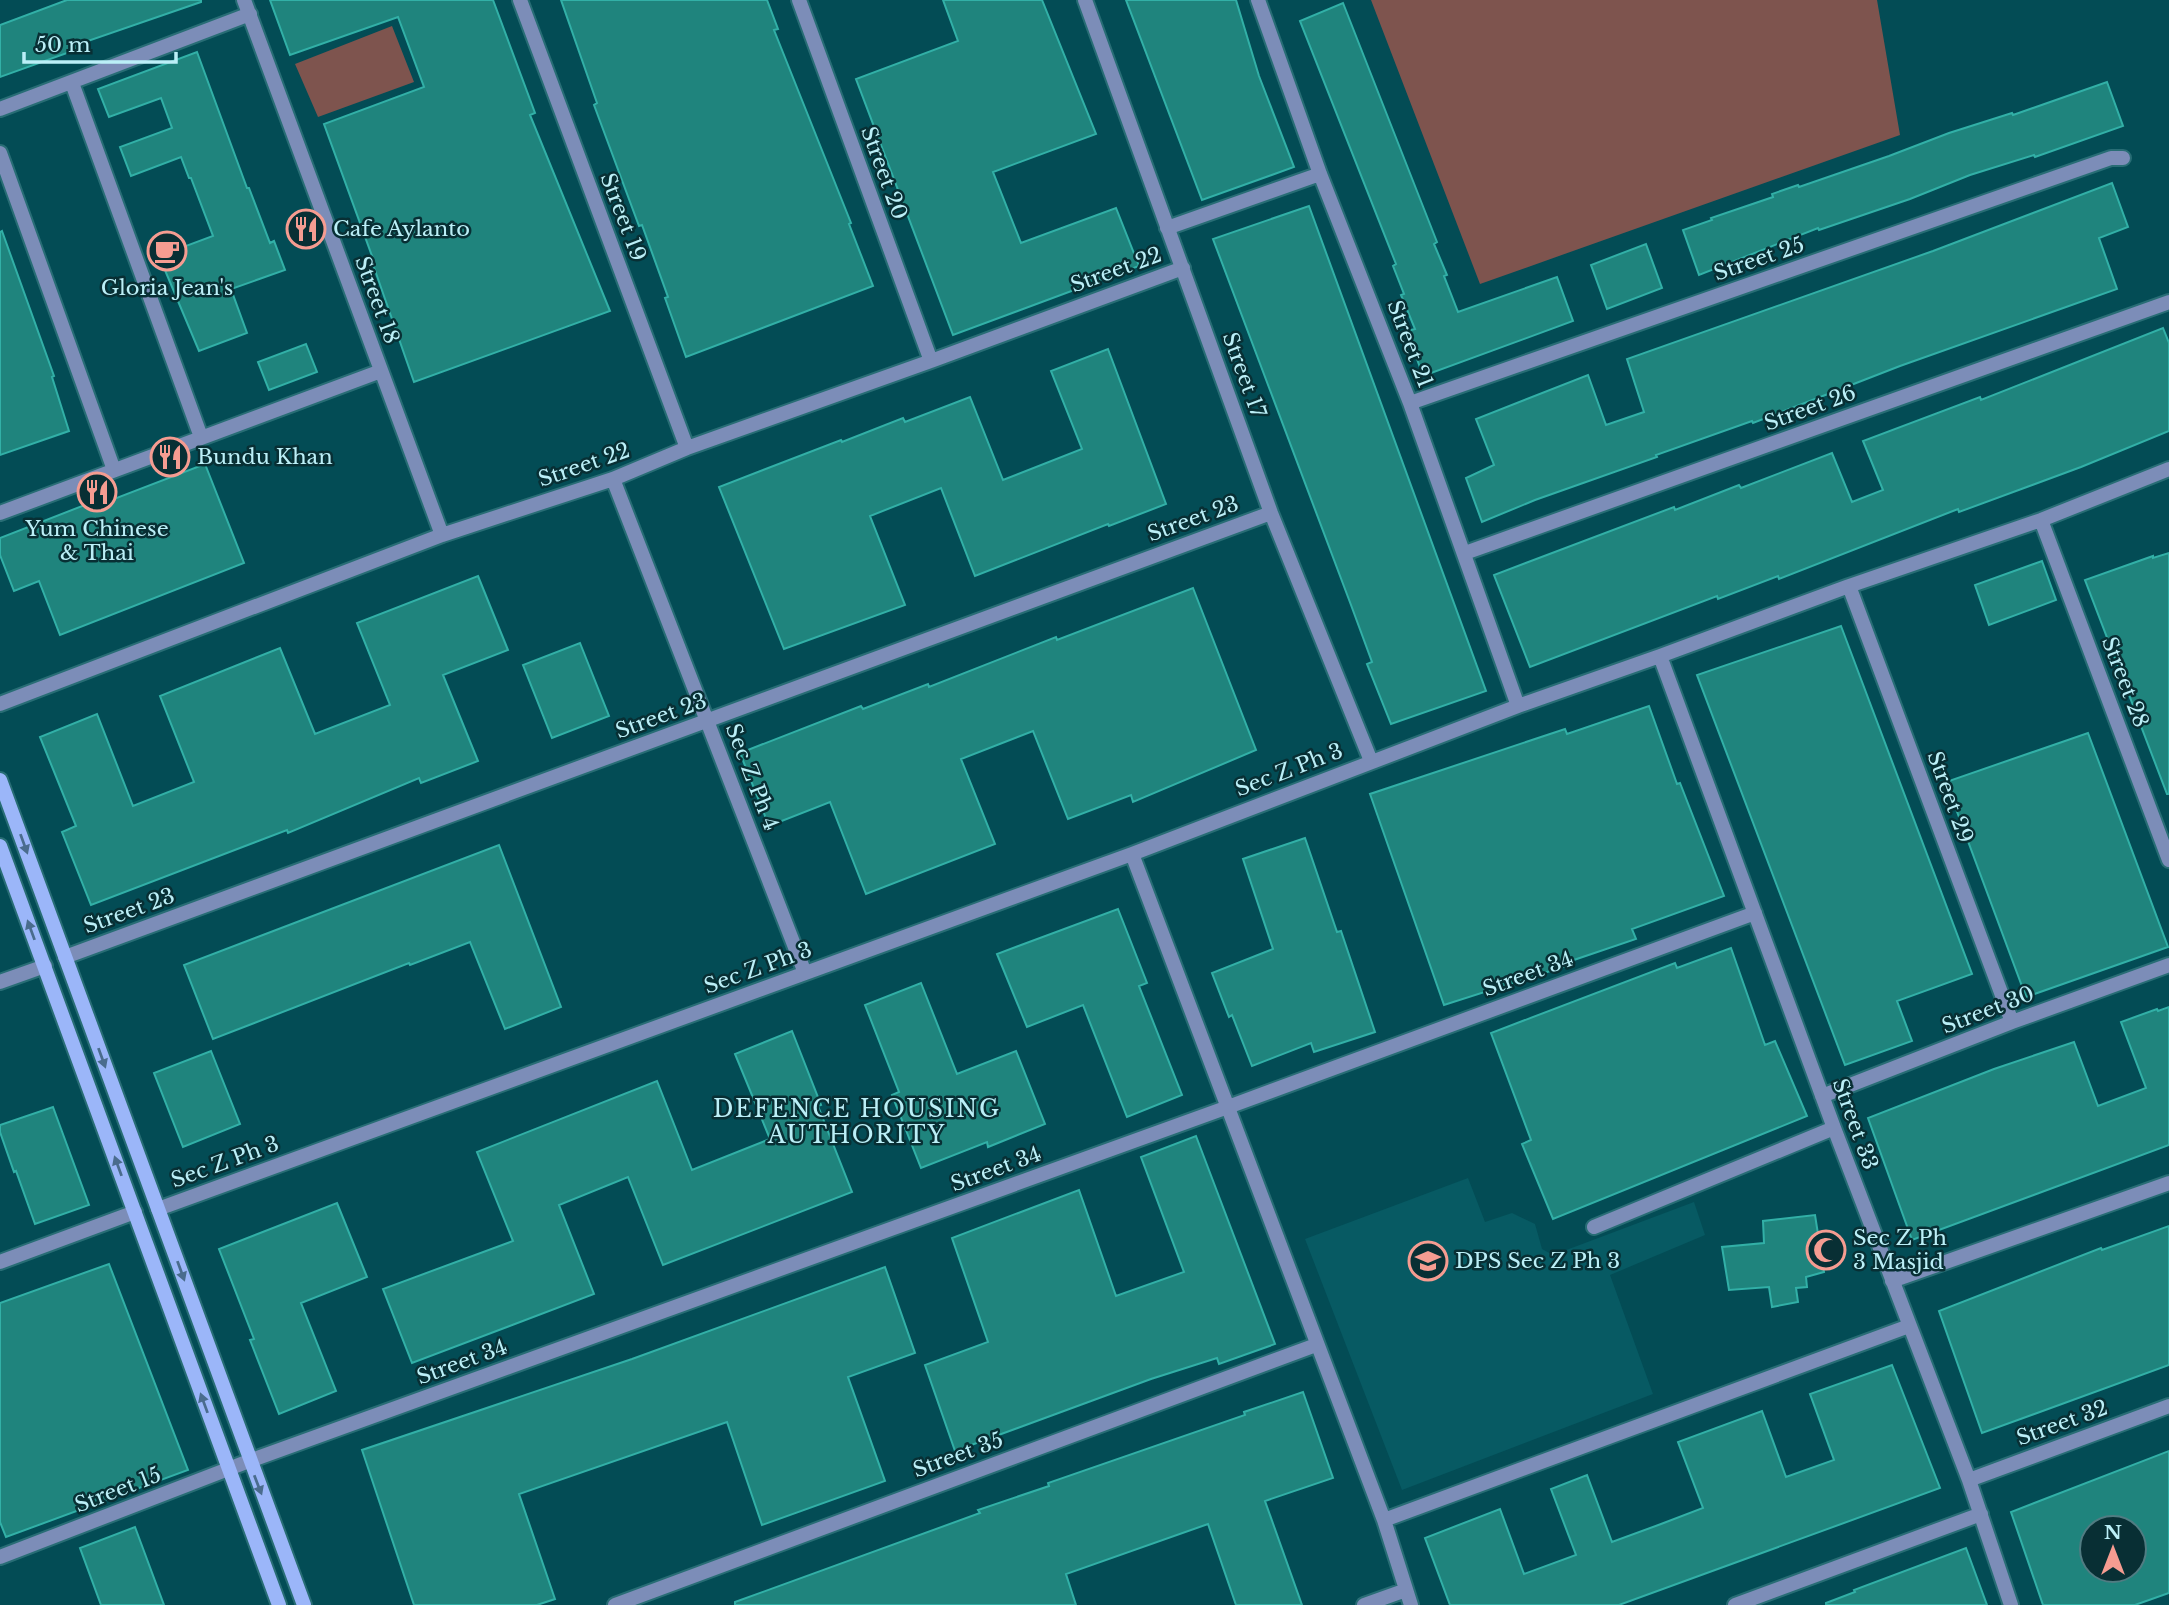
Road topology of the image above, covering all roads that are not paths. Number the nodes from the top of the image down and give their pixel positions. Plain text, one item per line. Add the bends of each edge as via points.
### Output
1 (244, 0) edge
2 (520, 0) edge
3 (799, 0) edge
4 (1085, 0) edge
5 (1258, 0) edge
6 (250, 14) junction
7 (72, 83) junction
8 (0, 109) edge
9 (0, 153) edge
10 (2123, 158) dead end
11 (1320, 174) junction
12 (1167, 228) junction
13 (1183, 268) junction
14 (2169, 302) edge
15 (931, 361) junction
16 (381, 371) junction
17 (1410, 403) junction
18 (201, 437) junction
19 (687, 448) junction
20 (2169, 469) edge
21 (114, 470) junction
22 (613, 478) junction
23 (0, 513) edge
24 (1271, 513) junction
25 (2041, 520) junction
26 (442, 535) junction
27 (1465, 553) junction
28 (1849, 586) junction
29 (1660, 656) junction
30 (0, 704) edge
31 (1518, 706) junction
32 (708, 721) junction
33 (1371, 761) junction
34 (0, 780) edge
35 (0, 846) edge
36 (1132, 854) junction
37 (2169, 860) edge
38 (1755, 913) junction
39 (65, 957) junction
40 (2169, 965) edge
41 (45, 966) junction
42 (805, 973) junction
43 (0, 982) edge
44 (2012, 1022) junction
45 (1822, 1096) junction
46 (1228, 1107) junction
47 (1834, 1128) junction
48 (2169, 1183) edge
49 (158, 1209) junction
50 (135, 1212) junction
51 (1594, 1227) dead end
52 (0, 1262) edge
53 (1892, 1281) junction
54 (1909, 1326) junction
55 (1316, 1345) junction
56 (2169, 1406) edge
57 (249, 1461) junction
58 (229, 1470) junction
59 (1969, 1480) junction
60 (1981, 1514) junction
61 (1384, 1520) junction
62 (0, 1557) edge
63 (1406, 1590) junction
64 (279, 1605) edge
65 (304, 1605) edge
66 (615, 1605) edge
67 (1364, 1605) edge
68 (1411, 1605) edge
69 (1735, 1605) edge
70 (2011, 1605) edge

1 - 6 street, Street 18
2 - 19 street, Street 19
3 - 15 street, Street 20
4 - 12 street, Street 17
5 - 11 street, Street 21
6 - 7 street
6 - 16 street, Street 18
7 - 8 street
7 - 18 street
9 - 21 street
10 - 17 street, Street 25 via 2112,158
11 - 12 street
11 - 17 street, Street 21
12 - 13 street, Street 17
13 - 15 street, Street 22
13 - 24 street, Street 17
14 - 27 street, Street 26
15 - 19 street, Street 22
16 - 18 street
16 - 26 street, Street 18
17 - 27 street, Street 21
18 - 21 street
19 - 22 street, Street 22
20 - 25 street, Sec Z Ph 3
21 - 23 street
22 - 26 street, Street 22
22 - 32 street, Sec Z Ph 4
24 - 32 street, Street 23
24 - 33 street, Street 17
25 - 28 street, Sec Z Ph 3
25 - 37 street, Street 28
26 - 30 street, Street 22
27 - 31 street, Street 21
28 - 29 street, Sec Z Ph 3
28 - 44 street, Street 29
29 - 31 street, Sec Z Ph 3
29 - 38 street, Street 33
31 - 33 street, Sec Z Ph 3
32 - 39 street, Street 23
32 - 42 street, Sec Z Ph 4
33 - 36 street, Sec Z Ph 3
34 -> 39 main road
41 -> 35 main road
36 - 42 street, Sec Z Ph 3
36 - 46 street
38 - 45 street, Street 33
38 - 46 street, Street 34
39 -> 49 main road
40 - 44 street, Street 30
41 - 43 street
50 -> 41 main road
42 - 49 street, Sec Z Ph 3
44 - 45 street, Street 30
45 - 47 street, Street 33
46 - 55 street
46 - 57 street, Street 34
47 - 51 street
47 - 53 street, Street 33
48 - 53 street
49 -> 57 main road
50 - 52 street
58 -> 50 main road
53 - 54 street, Street 33
54 - 59 street, Street 33
54 - 61 street
55 - 61 street
55 - 66 street, Street 35
56 - 59 street, Street 32
57 - 58 street, Street 15
57 -> 65 main road
58 - 62 street, Street 15
58 - 64 main road
59 - 60 street, Street 33
60 - 69 street
60 - 70 street, Street 33
61 - 63 street
63 - 67 street
63 - 68 street

